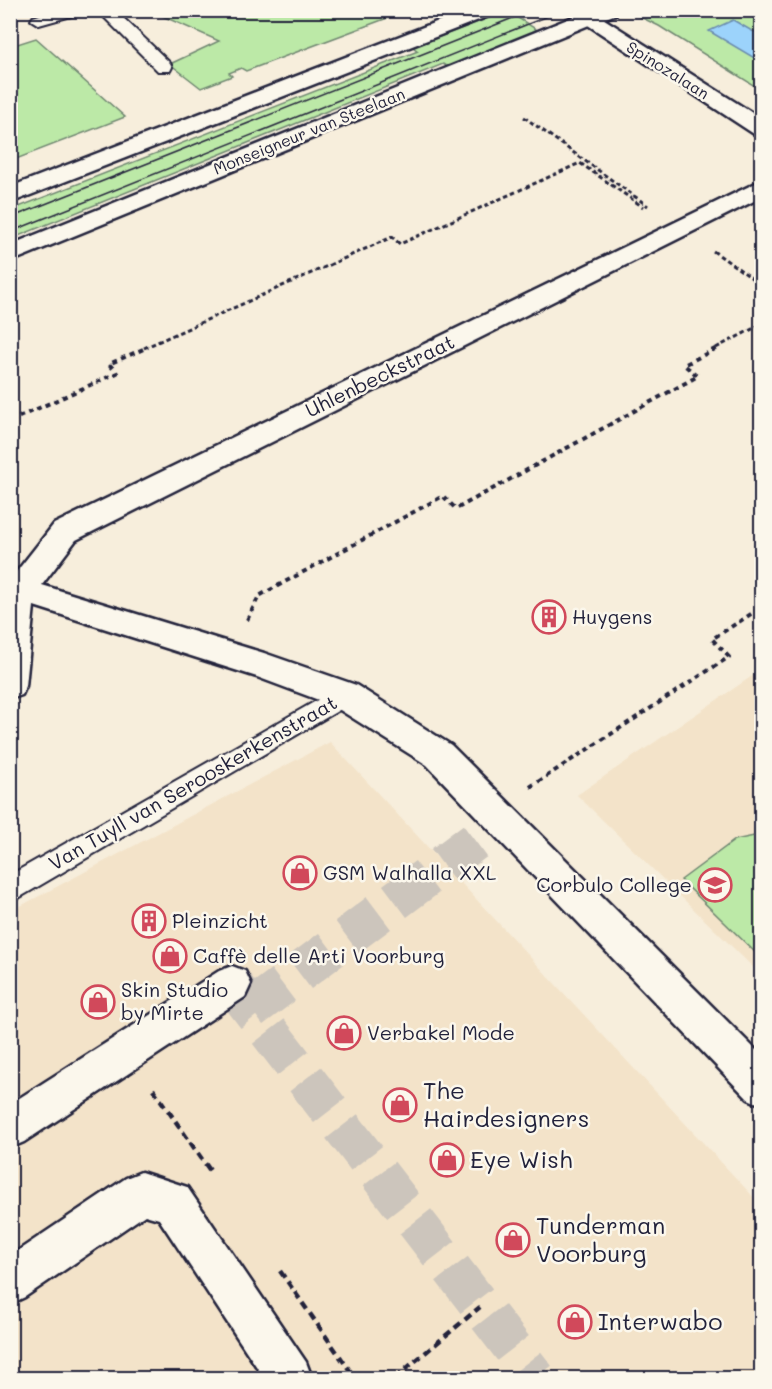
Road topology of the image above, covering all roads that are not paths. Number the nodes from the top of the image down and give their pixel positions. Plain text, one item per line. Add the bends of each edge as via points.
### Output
1 (76, 10) edge
2 (105, 10) edge
3 (487, 10) edge
4 (609, 10) edge
5 (582, 15) edge
6 (39, 20) dead end
7 (164, 67) dead end
8 (762, 129) edge
9 (762, 187) edge
10 (10, 196) edge
11 (10, 254) edge
12 (15, 592) edge
13 (10, 686) edge
14 (344, 694) junction
15 (10, 890) edge
16 (232, 984) tunnel mouth
17 (762, 1085) edge
18 (10, 1128) edge
19 (10, 1282) edge
20 (290, 1378) edge

1 - 6 lane
2 - 7 lane
3 - 10 street
4 - 5 street, Monseigneur van Steelaan
5 - 8 street, Spinozalaan
5 - 11 street, Monseigneur van Steelaan
9 - 12 street, Uhlenbeckstraat via 64,532
12 - 13 street
12 - 14 street, Van Tuyll van Serooskerkenstraat via 229,655
14 - 15 lane, Van Tuyll van Serooskerkenstraat
14 - 17 street, Van Tuyll van Serooskerkenstraat via 439,755
16 - 18 street
19 - 20 street via 141,1193 172,1202

